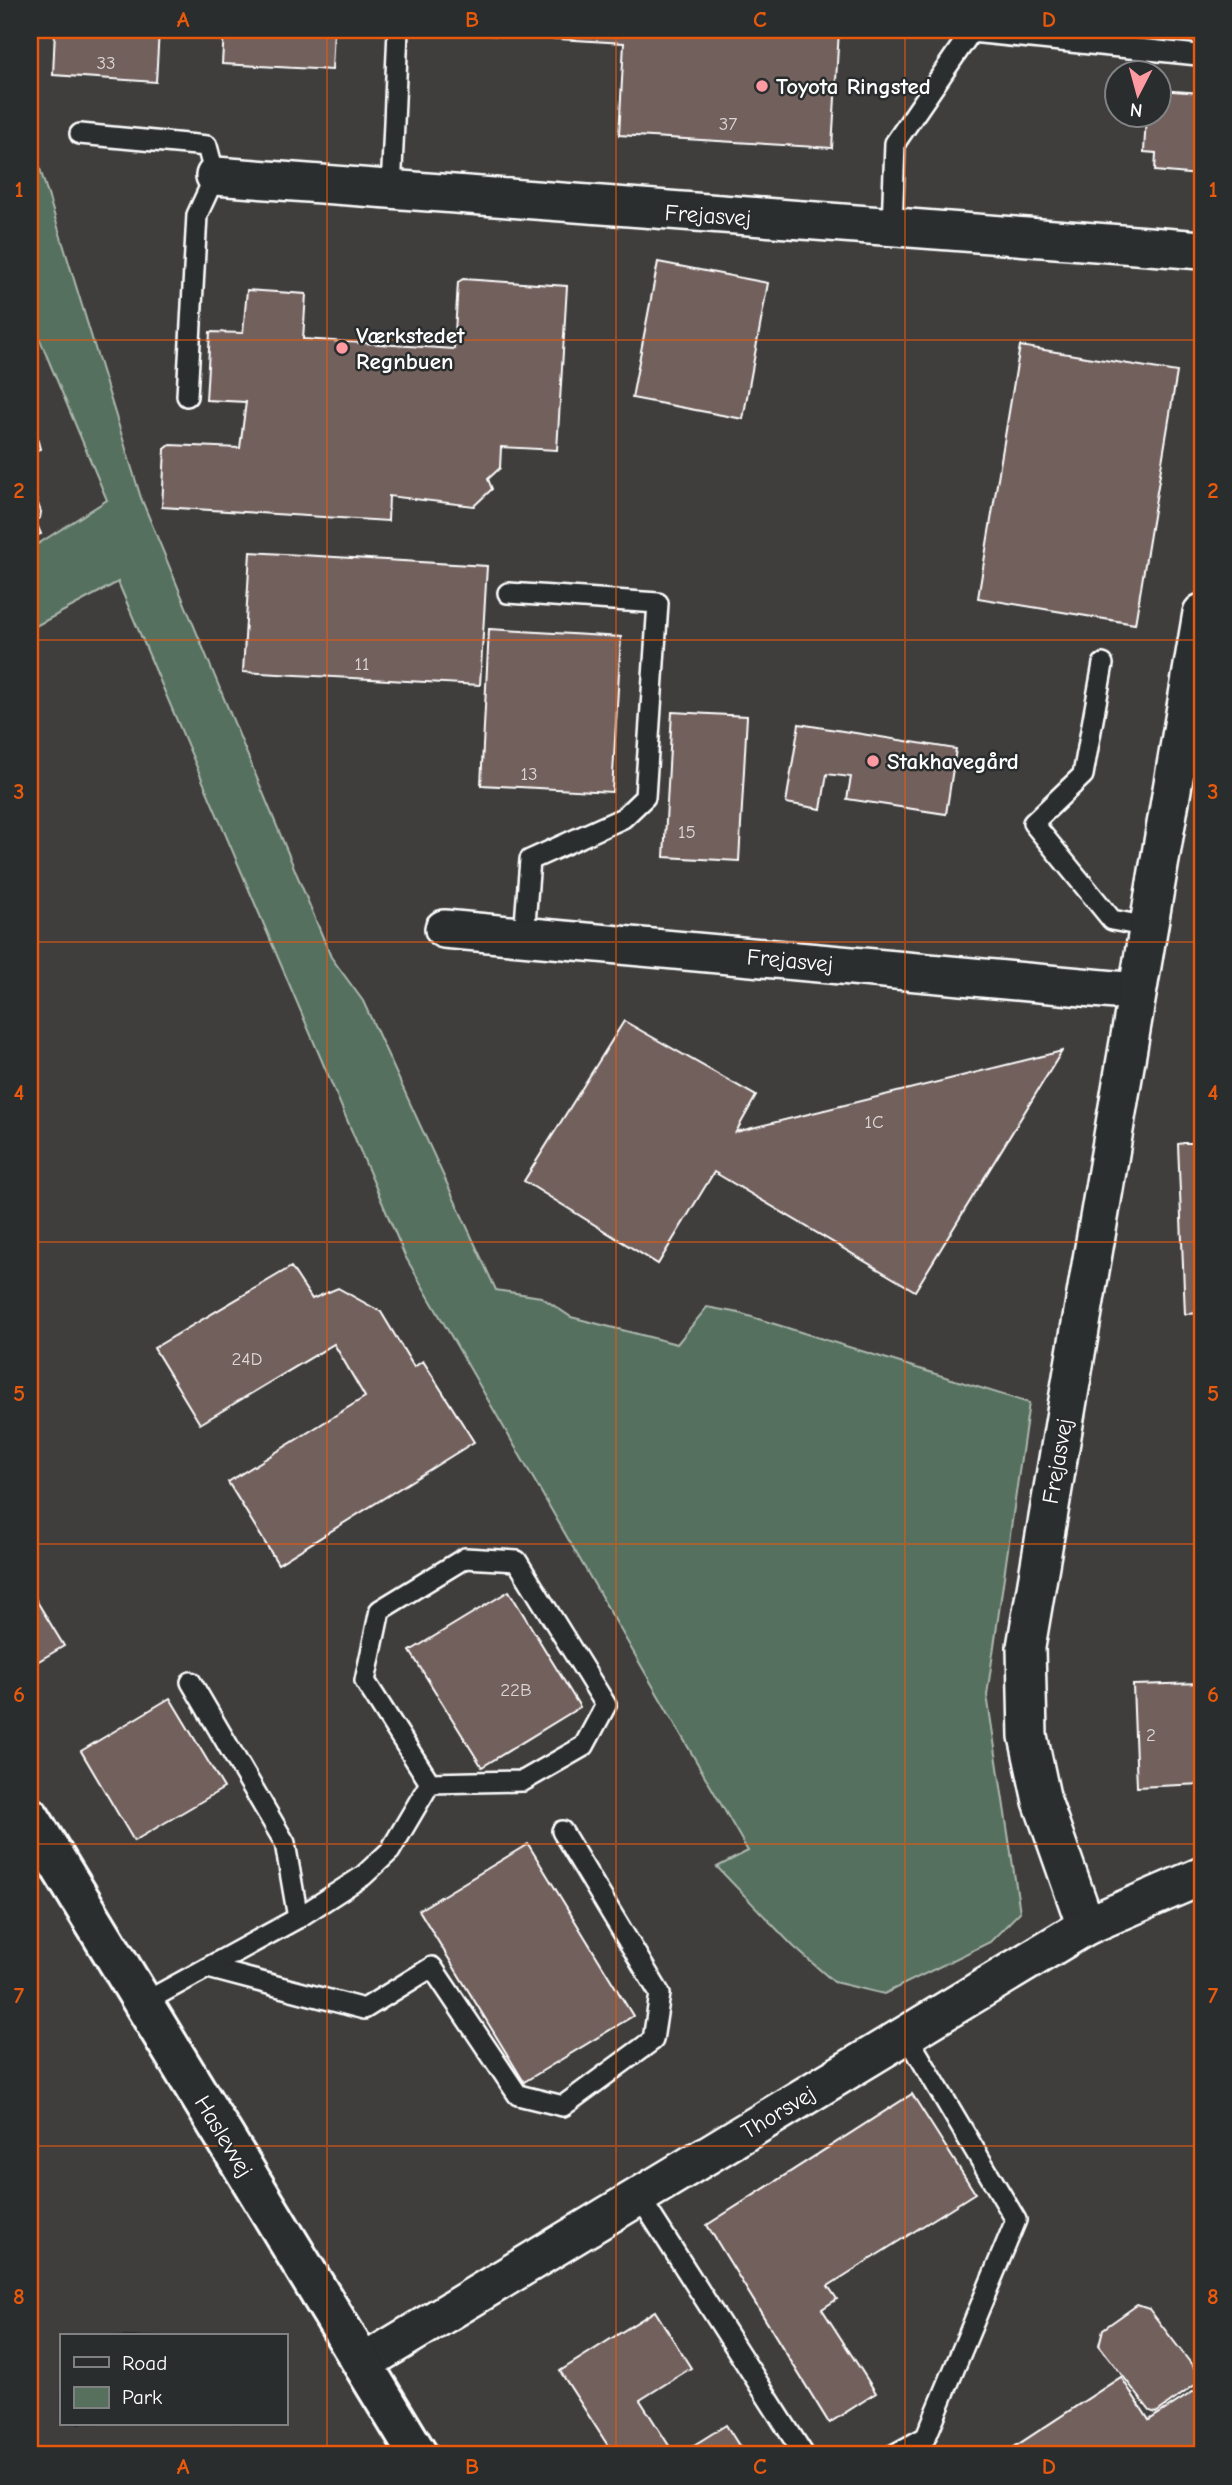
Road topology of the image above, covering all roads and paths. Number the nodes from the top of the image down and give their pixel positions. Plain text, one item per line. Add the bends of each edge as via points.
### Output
1 (398, 30) edge
2 (1198, 55) dead end
3 (80, 134) dead end
4 (215, 176) junction
5 (391, 192) junction
6 (892, 228) junction
7 (1202, 250) edge
8 (187, 396) dead end
9 (508, 593) dead end
10 (1202, 613) edge
11 (1103, 664) dead end
12 (1148, 927) junction
13 (444, 929) dead end
14 (524, 936) junction
15 (1137, 992) junction
16 (191, 1682) dead end
17 (430, 1783) junction
18 (30, 1817) edge
19 (562, 1831) dead end
20 (1202, 1876) edge
21 (298, 1918) junction
22 (1086, 1926) junction
23 (208, 1968) junction
24 (143, 2003) junction
25 (906, 2034) junction
26 (639, 2196) junction
27 (362, 2364) junction
28 (418, 2455) edge
29 (804, 2455) edge
30 (893, 2455) edge

1 - 5 lane
2 - 6 lane via 971,32 895,143
3 - 4 lane via 207,146
4 - 5 street, Frejasvej
4 - 8 lane via 197,215
5 - 6 street, Frejasvej
6 - 7 street, Frejasvej
9 - 14 lane via 658,603 645,797 623,818 530,860
10 - 12 street, Frejasvej
11 - 12 lane via 1083,775 1033,823 1112,920
12 - 15 street, Frejasvej
13 - 14 street, Frejasvej
14 - 15 street, Frejasvej
15 - 22 street, Frejasvej via 1026,1647 1028,1736 1042,1801
16 - 21 lane via 285,1843
17 - 17 lane via 365,1681 380,1610 465,1558 517,1561 606,1705 584,1746 523,1781
17 - 21 lane via 390,1851 363,1876
18 - 24 street, Haslevvej
19 - 23 lane via 660,1994 653,2040 563,2106 518,2095 432,1967 364,2010
20 - 22 street, Thorsvej
21 - 23 lane
22 - 25 street, Thorsvej
23 - 24 lane
24 - 27 street, Haslevvej
25 - 26 street, Thorsvej
25 - 30 lane via 1016,2220 926,2437
26 - 27 street, Thorsvej
26 - 29 lane
27 - 28 street, Haslevvej

